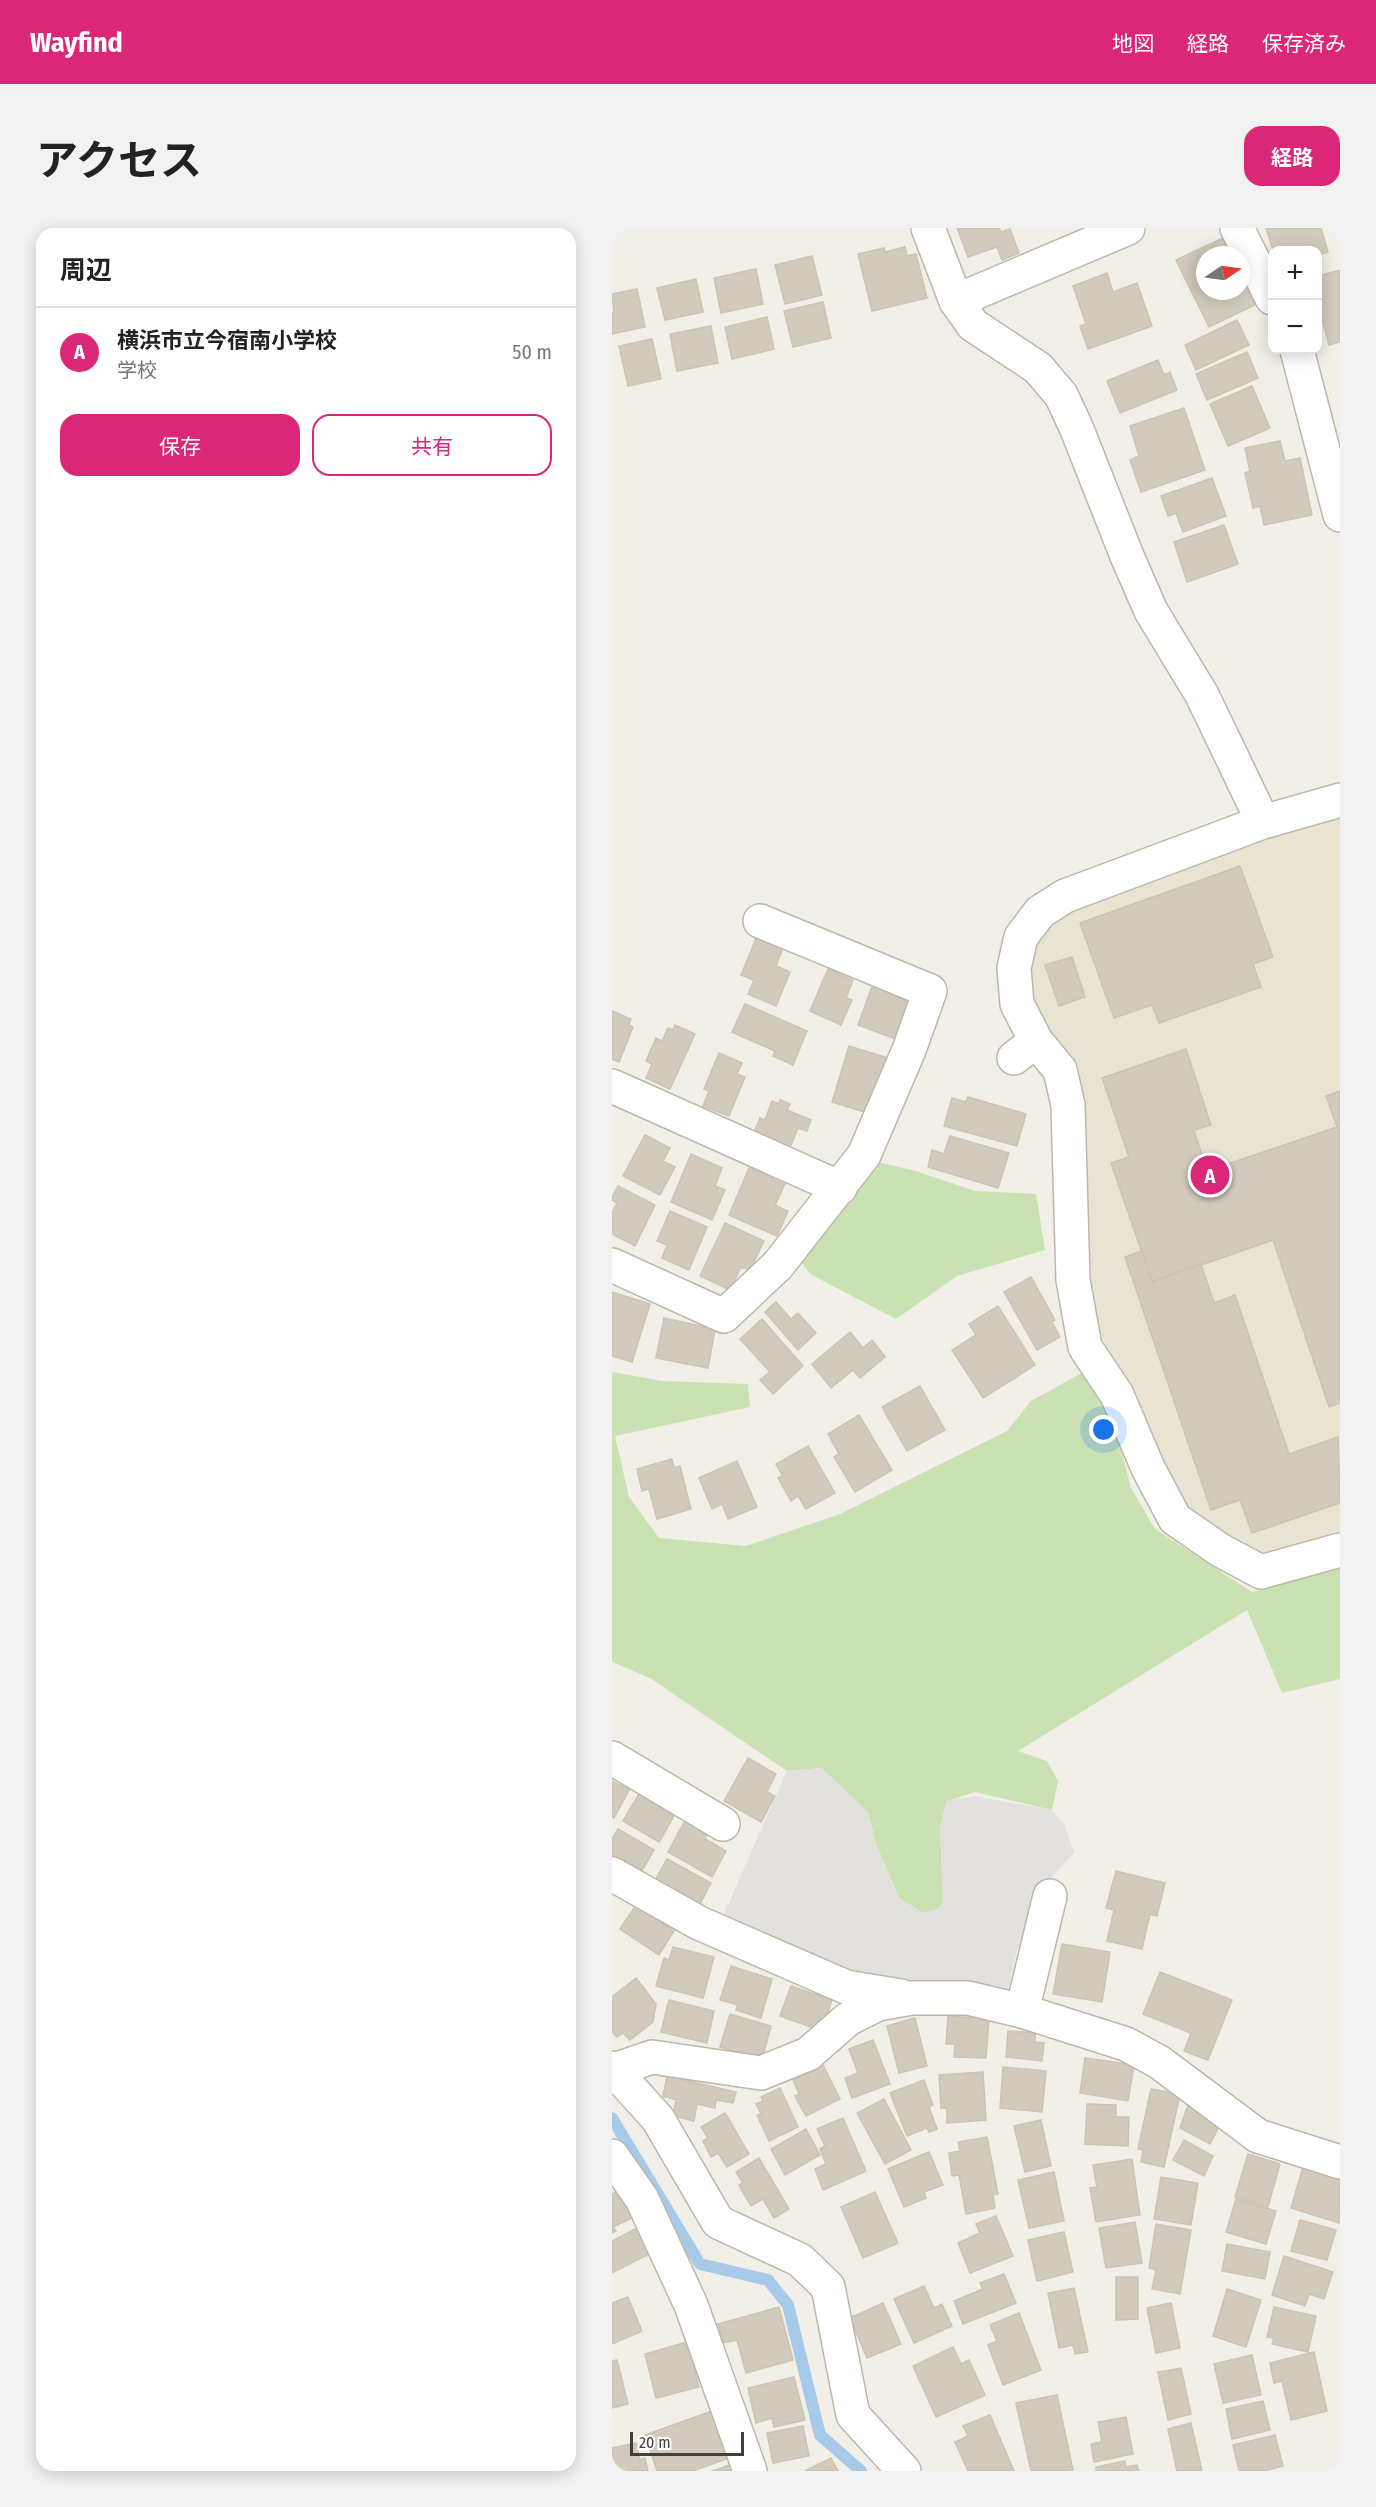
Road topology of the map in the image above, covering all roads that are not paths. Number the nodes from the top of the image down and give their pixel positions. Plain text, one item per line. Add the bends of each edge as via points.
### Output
1 (928, 228) edge
2 (1128, 228) edge
3 (1237, 228) edge
4 (1268, 290) edge
5 (956, 302) junction
6 (1299, 354) edge
7 (1340, 515) edge
8 (1340, 800) edge
9 (1263, 822) junction
10 (760, 921) dead end
11 (612, 1086) edge
12 (840, 1188) junction
13 (612, 1265) edge
14 (1340, 1550) edge
15 (612, 1758) edge
16 (723, 1824) dead end
17 (612, 1874) edge
18 (1050, 1896) dead end
19 (912, 1998) junction
20 (1022, 2011) junction
21 (613, 2069) edge
22 (612, 2156) edge
23 (1340, 2162) edge
24 (750, 2471) edge
25 (904, 2471) edge

1 - 5 street
2 - 5 street
3 - 4 street
5 - 9 street via 973,325 1038,368 1061,395 1151,611 1202,695
6 - 7 street
8 - 9 street
9 - 14 street via 1065,896 1040,912 1021,937 1014,968 1017,1004 1025,1049 1060,1070 1068,1105 1072,1280 1085,1347 1117,1395 1175,1519 1261,1572
10 - 12 street via 930,991 921,1053 864,1155
11 - 12 street
12 - 13 street via 777,1265 724,1316
15 - 16 street
17 - 19 street via 699,1923 846,1987
18 - 20 street
19 - 20 street via 968,1998
19 - 21 street via 878,2004 848,2019 808,2054 761,2073 652,2057
20 - 23 street via 1126,2044 1159,2062 1258,2136
21 - 25 street via 658,2119 718,2222 800,2260 828,2287 853,2415
22 - 24 street via 642,2199 691,2305

